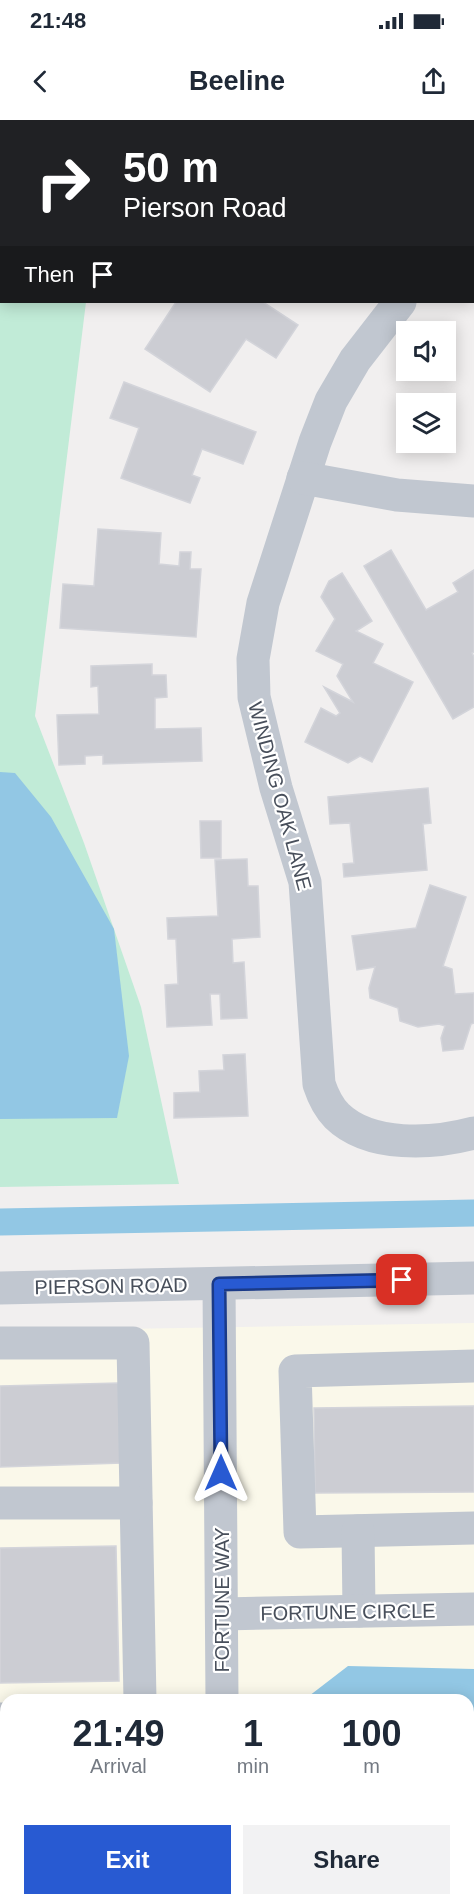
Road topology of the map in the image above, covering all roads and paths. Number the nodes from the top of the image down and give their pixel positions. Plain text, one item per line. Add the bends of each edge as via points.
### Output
1 (399, 303) edge
2 (303, 478) junction
3 (474, 501) edge
4 (474, 1133) edge
5 (474, 1278) edge
6 (219, 1284) junction
7 (0, 1288) edge
8 (0, 1343) edge
9 (474, 1366) edge
10 (0, 1503) edge
11 (136, 1503) junction
12 (474, 1528) edge
13 (358, 1531) junction
14 (474, 1609) edge
15 (359, 1611) junction
16 (222, 1614) junction
17 (140, 1694) edge
18 (222, 1694) edge

1 - 2 street, WINDING OAK LANE via 355,360 331,401
2 - 3 street via 397,495
2 - 4 street, WINDING OAK LANE via 258,622 253,659 254,697 305,882 319,1084 337,1116 368,1135 428,1142
5 - 6 street, PIERSON ROAD
6 - 7 street, PIERSON ROAD
6 - 16 street, FORTUNE WAY
8 - 11 street via 133,1343
9 - 13 street via 295,1371 300,1532
10 - 11 street
11 - 17 street
12 - 13 street
13 - 15 street
14 - 15 street, FORTUNE CIRCLE
15 - 16 street, FORTUNE CIRCLE
16 - 18 street, FORTUNE WAY

